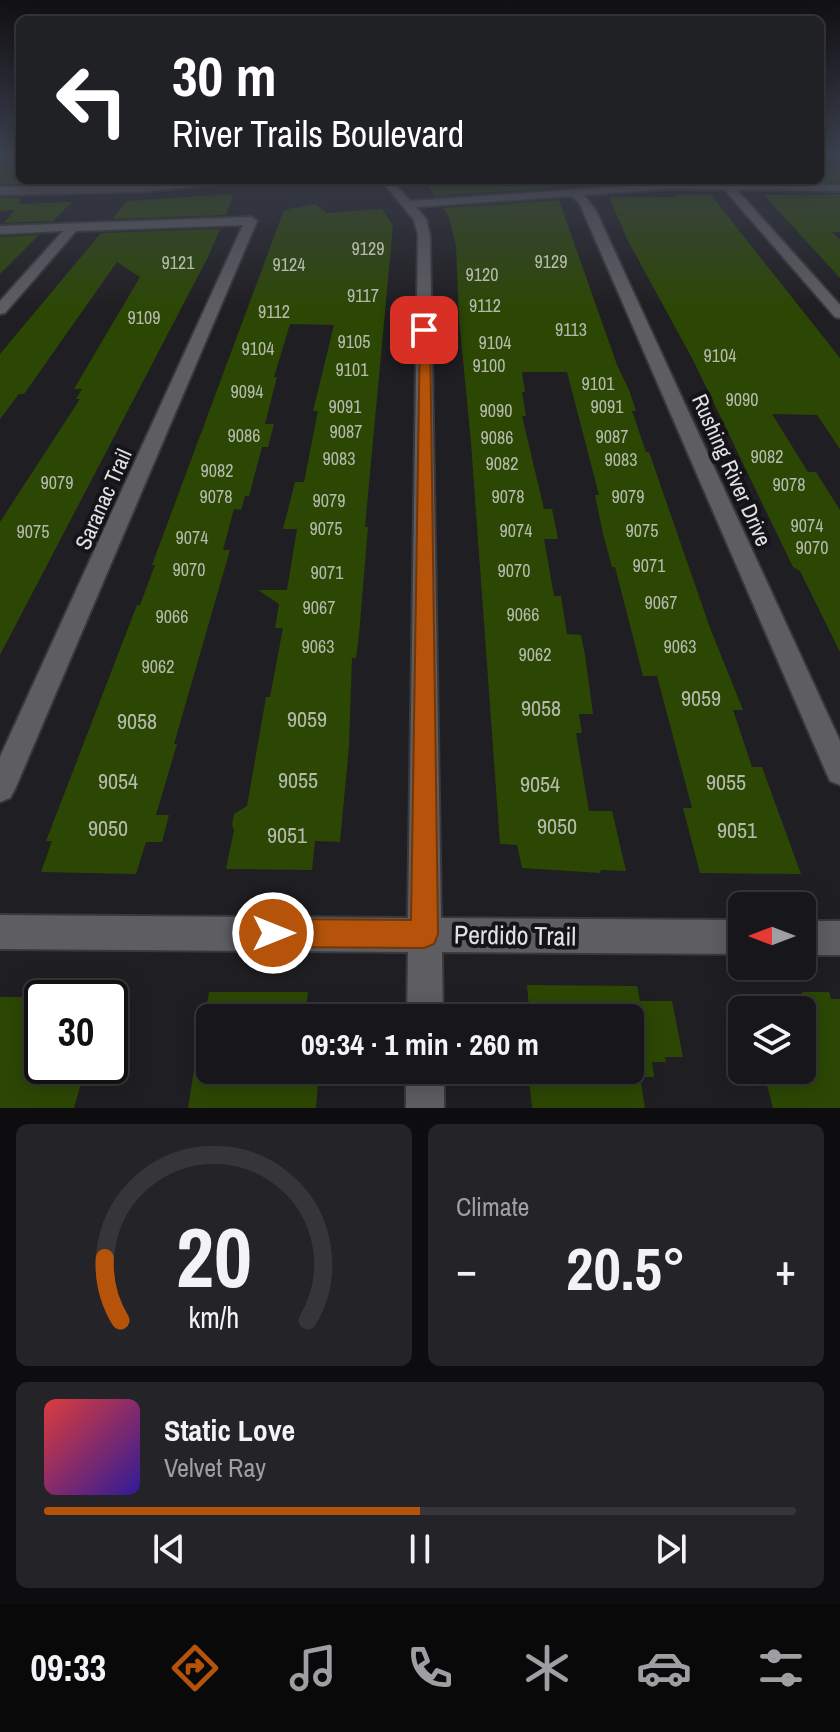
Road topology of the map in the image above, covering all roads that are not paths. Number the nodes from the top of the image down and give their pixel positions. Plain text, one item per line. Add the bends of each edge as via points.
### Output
1 (411, 207) edge
2 (587, 207) edge
3 (746, 207) edge
4 (73, 227) junction
5 (0, 230) edge
6 (0, 310) edge
7 (840, 314) edge
8 (840, 772) edge
9 (0, 789) edge
10 (0, 932) edge
11 (424, 934) junction
12 (728, 937) edge
13 (816, 938) edge
14 (840, 938) edge
15 (425, 1004) edge
16 (425, 1084) edge
17 (425, 1108) edge

1 - 11 street via 424,235
2 - 8 street, Rushing River Drive
3 - 7 street
4 - 5 street
4 - 6 street
4 - 9 street, Saranac Trail via 251,221
10 - 11 street, Perdido Trail
11 - 12 street, Perdido Trail
11 - 15 street
13 - 14 street
16 - 17 street

